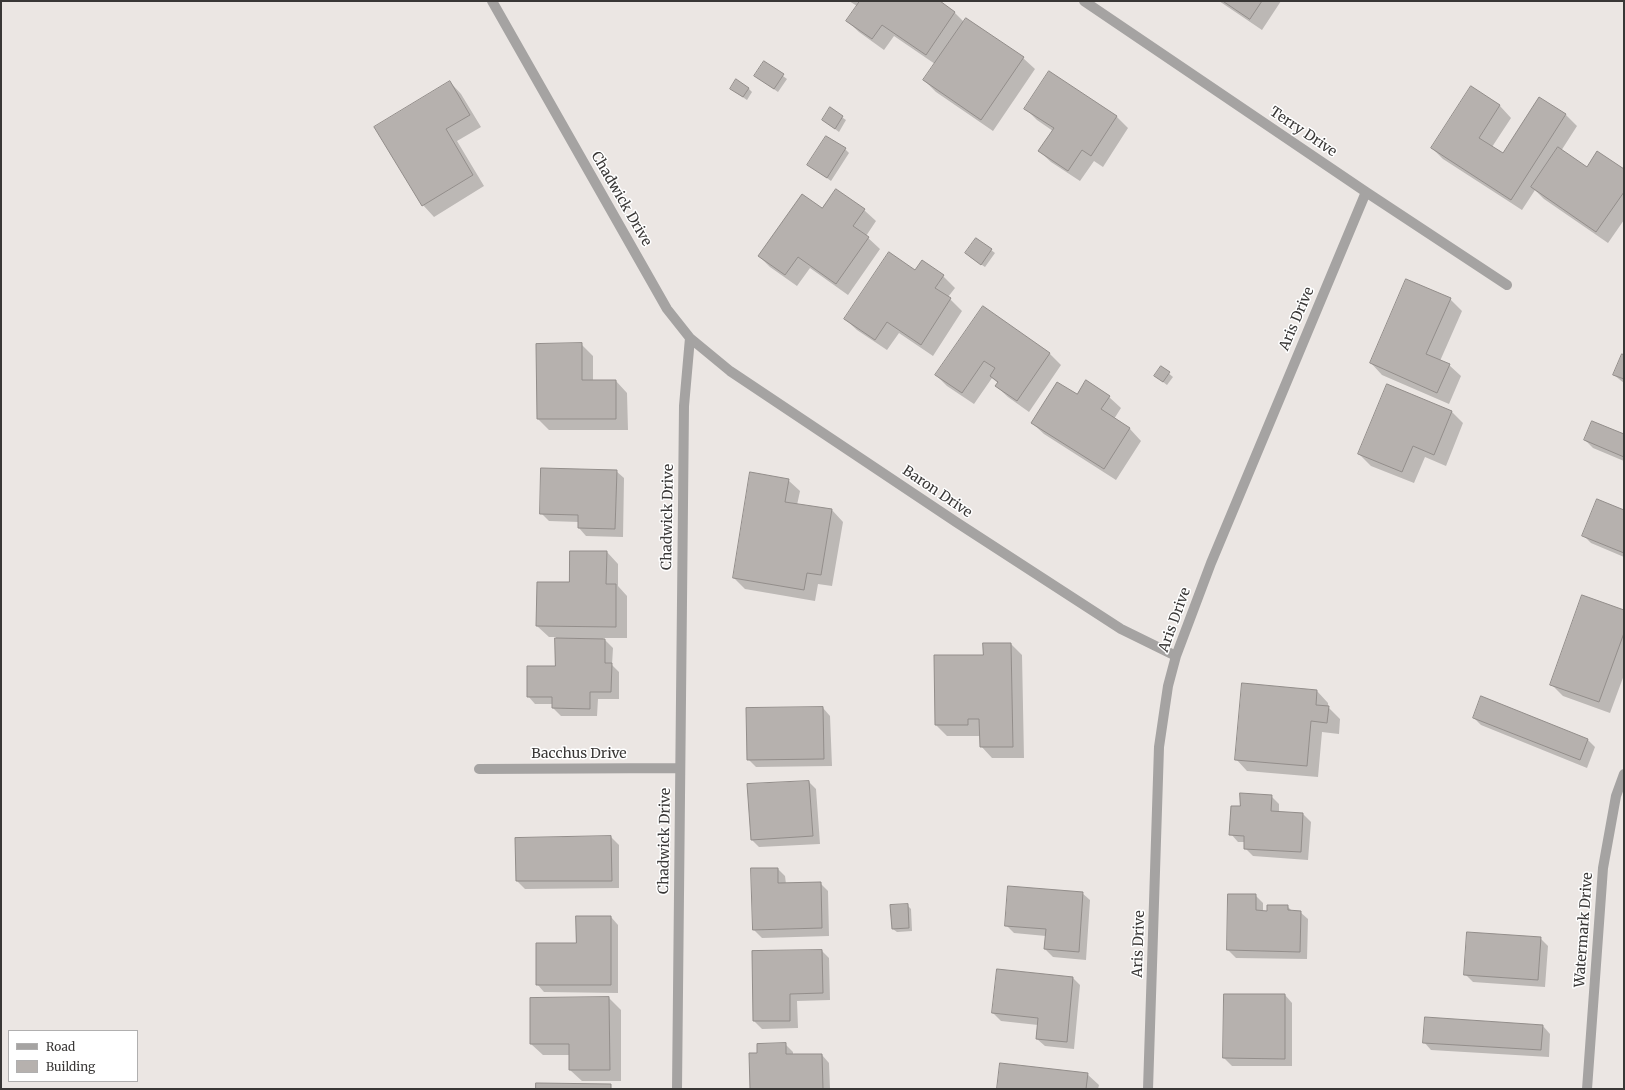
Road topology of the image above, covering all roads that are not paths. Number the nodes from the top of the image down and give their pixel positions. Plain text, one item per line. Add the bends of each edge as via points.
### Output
1 (492, 1) edge
2 (1084, 1) edge
3 (1366, 192) junction
4 (1507, 285) dead end
5 (690, 338) junction
6 (1176, 656) junction
7 (479, 768) dead end
8 (679, 768) junction
9 (1624, 774) edge
10 (677, 1089) edge
11 (1148, 1089) edge
12 (1587, 1089) edge

1 - 5 street, Chadwick Drive via 667,309
2 - 3 street, Terry Drive
3 - 4 street, Terry Drive
3 - 6 street, Aris Drive via 1211,563
5 - 6 street, Baron Drive via 730,371 956,522 1121,629
5 - 8 street, Chadwick Drive via 684,406
6 - 11 street, Aris Drive via 1168,686 1159,747
7 - 8 street, Bacchus Drive
8 - 10 street, Chadwick Drive
9 - 12 street, Watermark Drive via 1616,796 1603,868

